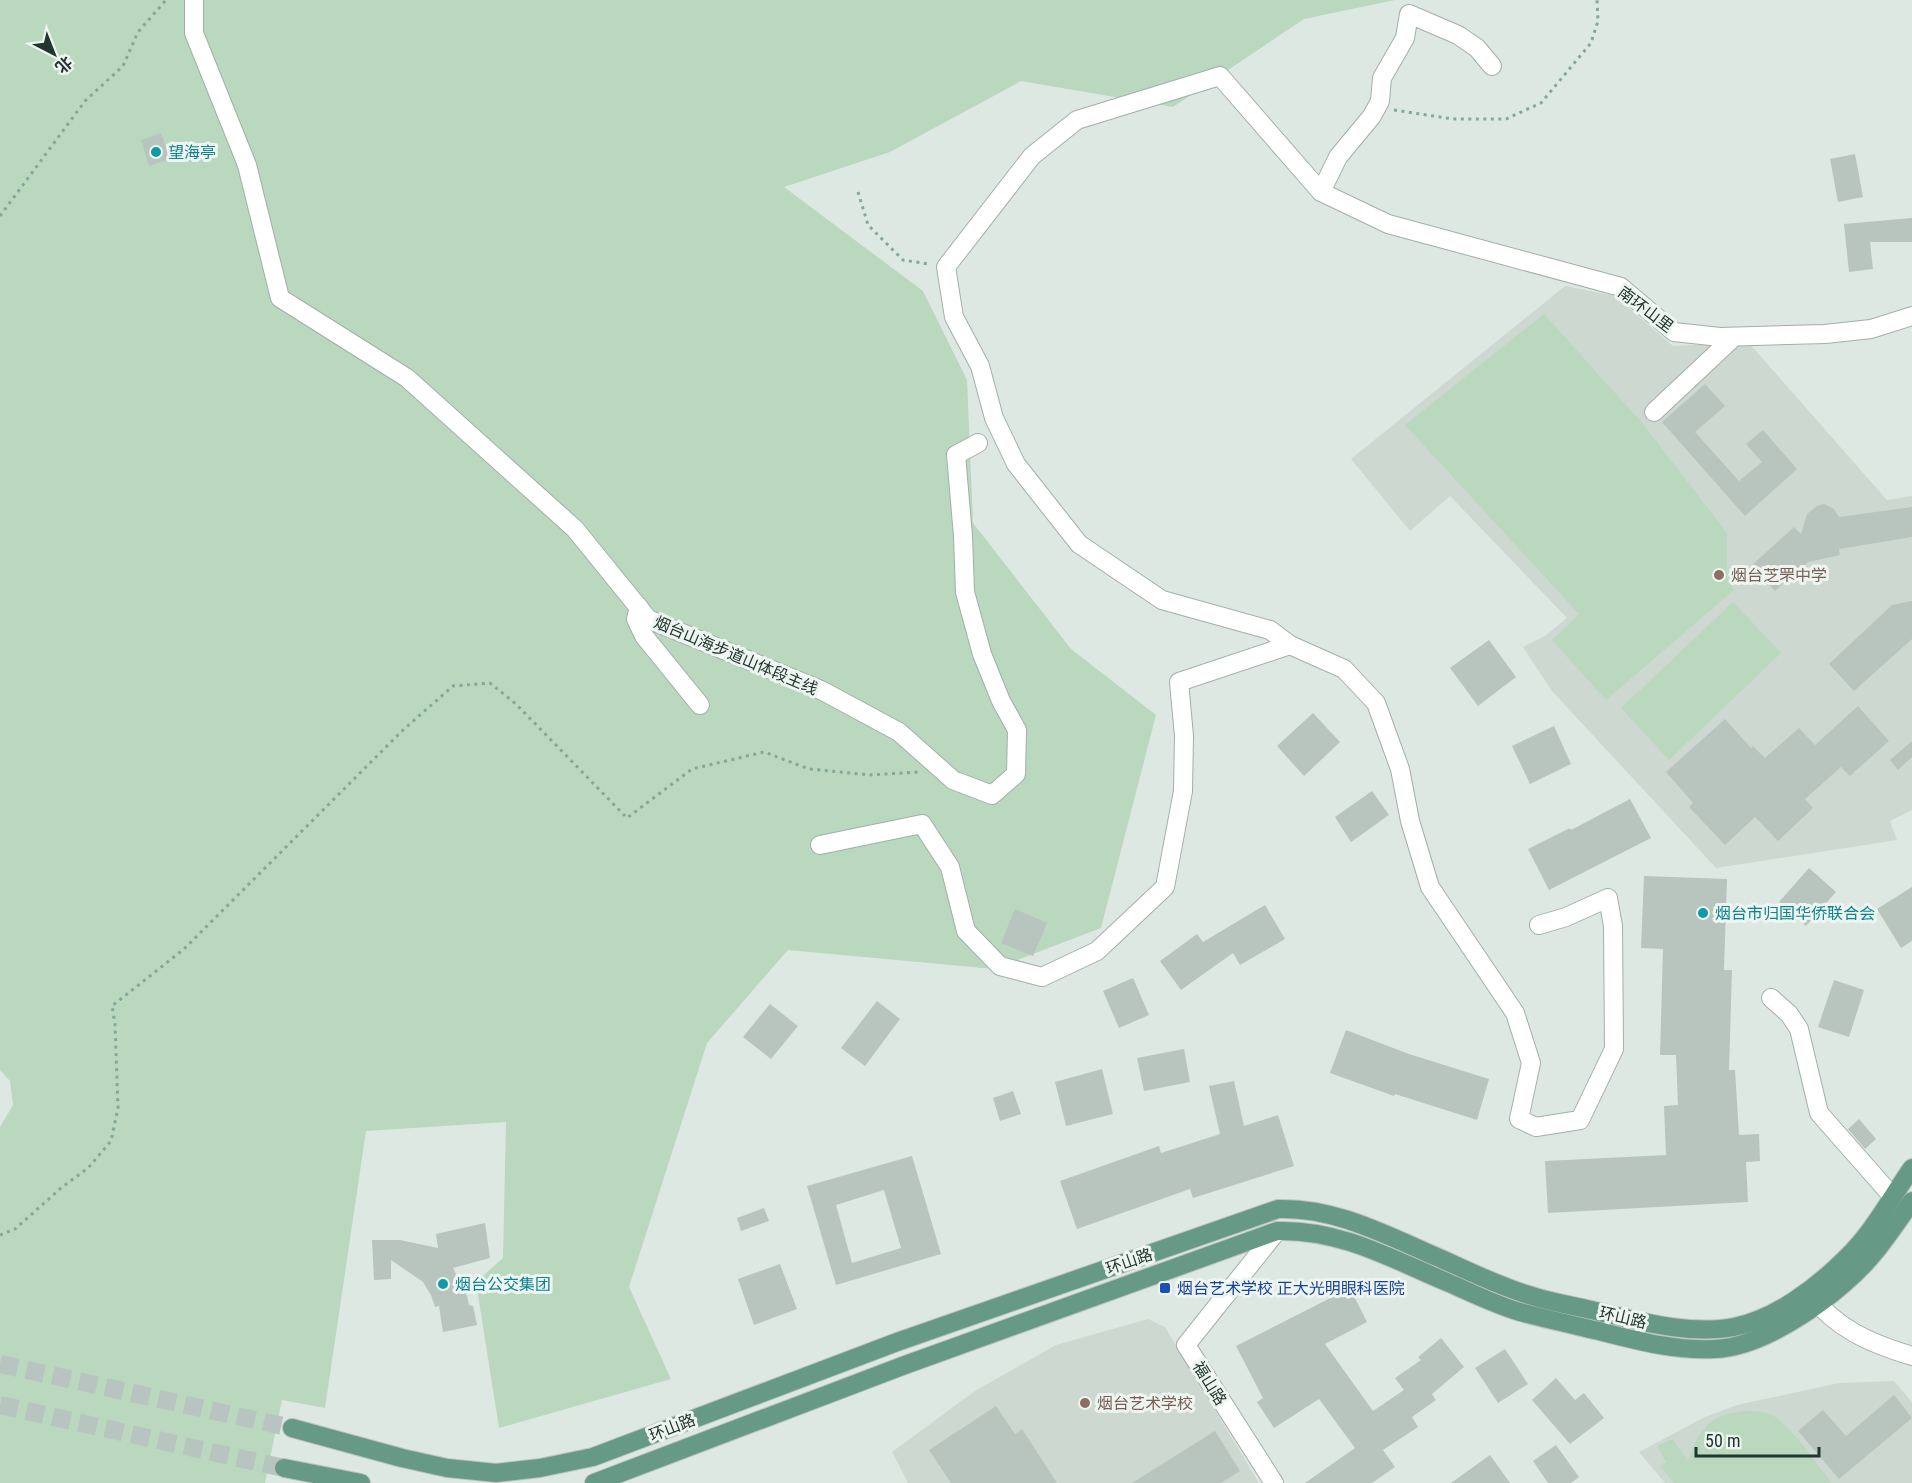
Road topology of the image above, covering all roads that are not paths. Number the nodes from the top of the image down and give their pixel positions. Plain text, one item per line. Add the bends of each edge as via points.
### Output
1 (194, 0) edge
2 (1492, 66) dead end
3 (1321, 192) junction
4 (1912, 316) edge
5 (1734, 337) junction
6 (1654, 411) dead end
7 (978, 443) dead end
8 (639, 607) junction
9 (1290, 645) junction
10 (700, 705) dead end
11 (820, 845) dead end
12 (1539, 925) dead end
13 (1771, 998) dead end
14 (1912, 1168) edge
15 (1892, 1196) junction
16 (1912, 1201) edge
17 (1277, 1231) junction
18 (1812, 1298) junction
19 (1912, 1356) edge
20 (292, 1428) tunnel mouth
21 (284, 1468) tunnel mouth
22 (361, 1483) edge
23 (594, 1483) edge
24 (1274, 1483) edge

1 - 8 street, 烟台山海步道山体段主线 via 194,33 247,165 280,298 407,378 575,530
2 - 3 street via 1477,48 1458,35 1410,14 1405,38 1382,78 1380,101 1338,157
3 - 5 street, 南环山里 via 1388,224 1621,287 1674,332
3 - 9 street via 1220,76 1077,120 1032,156 946,267 954,317 980,366 994,418 1016,464 1079,544 1162,600 1270,630
4 - 5 street, 南环山里 via 1871,329
5 - 6 street
7 - 8 street, 烟台山海步道山体段主线 via 956,454 965,592 982,654 1017,730 1016,774 992,795 953,780 899,732 821,690 648,619
8 - 10 street via 636,620 644,636
9 - 11 street via 1179,682 1184,736 1183,791 1165,887 1097,951 1042,976 1000,966 966,931 950,867 922,824
9 - 12 street via 1344,669 1376,703 1400,768 1410,821 1430,887 1515,1013 1531,1063 1519,1119 1536,1127 1580,1120 1614,1049 1613,926 1608,898
13 - 15 street via 1799,1029 1820,1113
14 - 15 main road, 环山路
15 - 18 main road, 环山路 via 1860,1243
16 - 18 main road, 环山路 via 1862,1266
17 - 18 main road, 环山路 via 1297,1230 1348,1240 1518,1311 1672,1348 1718,1349 1764,1337
17 - 23 main road, 环山路 via 905,1365
17 - 24 street, 福山路 via 1186,1345
18 - 19 street via 1847,1330 1875,1345
18 - 20 main road, 环山路 via 1734,1327 1695,1329 1650,1324 1529,1295 1348,1220 1297,1208 1278,1209 897,1342 593,1457 496,1473 447,1468
21 - 22 main road

